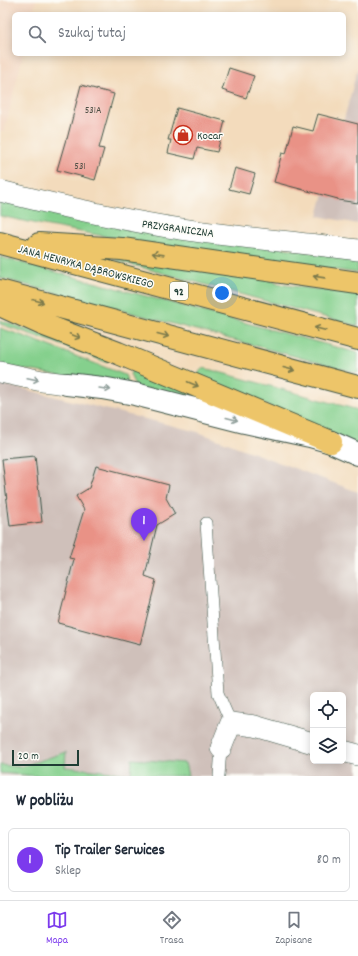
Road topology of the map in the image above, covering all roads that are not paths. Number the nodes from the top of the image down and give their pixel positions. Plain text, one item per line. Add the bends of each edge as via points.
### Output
1 (0, 191) edge
2 (0, 242) edge
3 (358, 250) edge
4 (358, 283) edge
5 (0, 291) edge
6 (0, 305) edge
7 (358, 339) edge
8 (0, 372) edge
9 (66, 384) joint
10 (358, 387) edge
11 (331, 442) junction
12 (358, 454) edge
13 (206, 523) dead end
14 (231, 723) junction
15 (310, 742) edge
16 (221, 748) joint
17 (346, 752) edge
18 (358, 755) edge
19 (219, 776) edge

1 - 3 street, PRZYGRANICZNA via 122,219 188,230
4 -> 2 main road via 122,249
7 -> 2 main road, JANA HENRYKA DĄBROWSKIEGO / 92
5 -> 10 main road
6 -> 11 main road
8 -> 9 street
9 -> 11 street via 135,394
11 - 12 street
13 - 14 lane via 218,693
14 - 15 street via 255,726
14 - 16 street
16 - 19 lane
17 - 18 street

